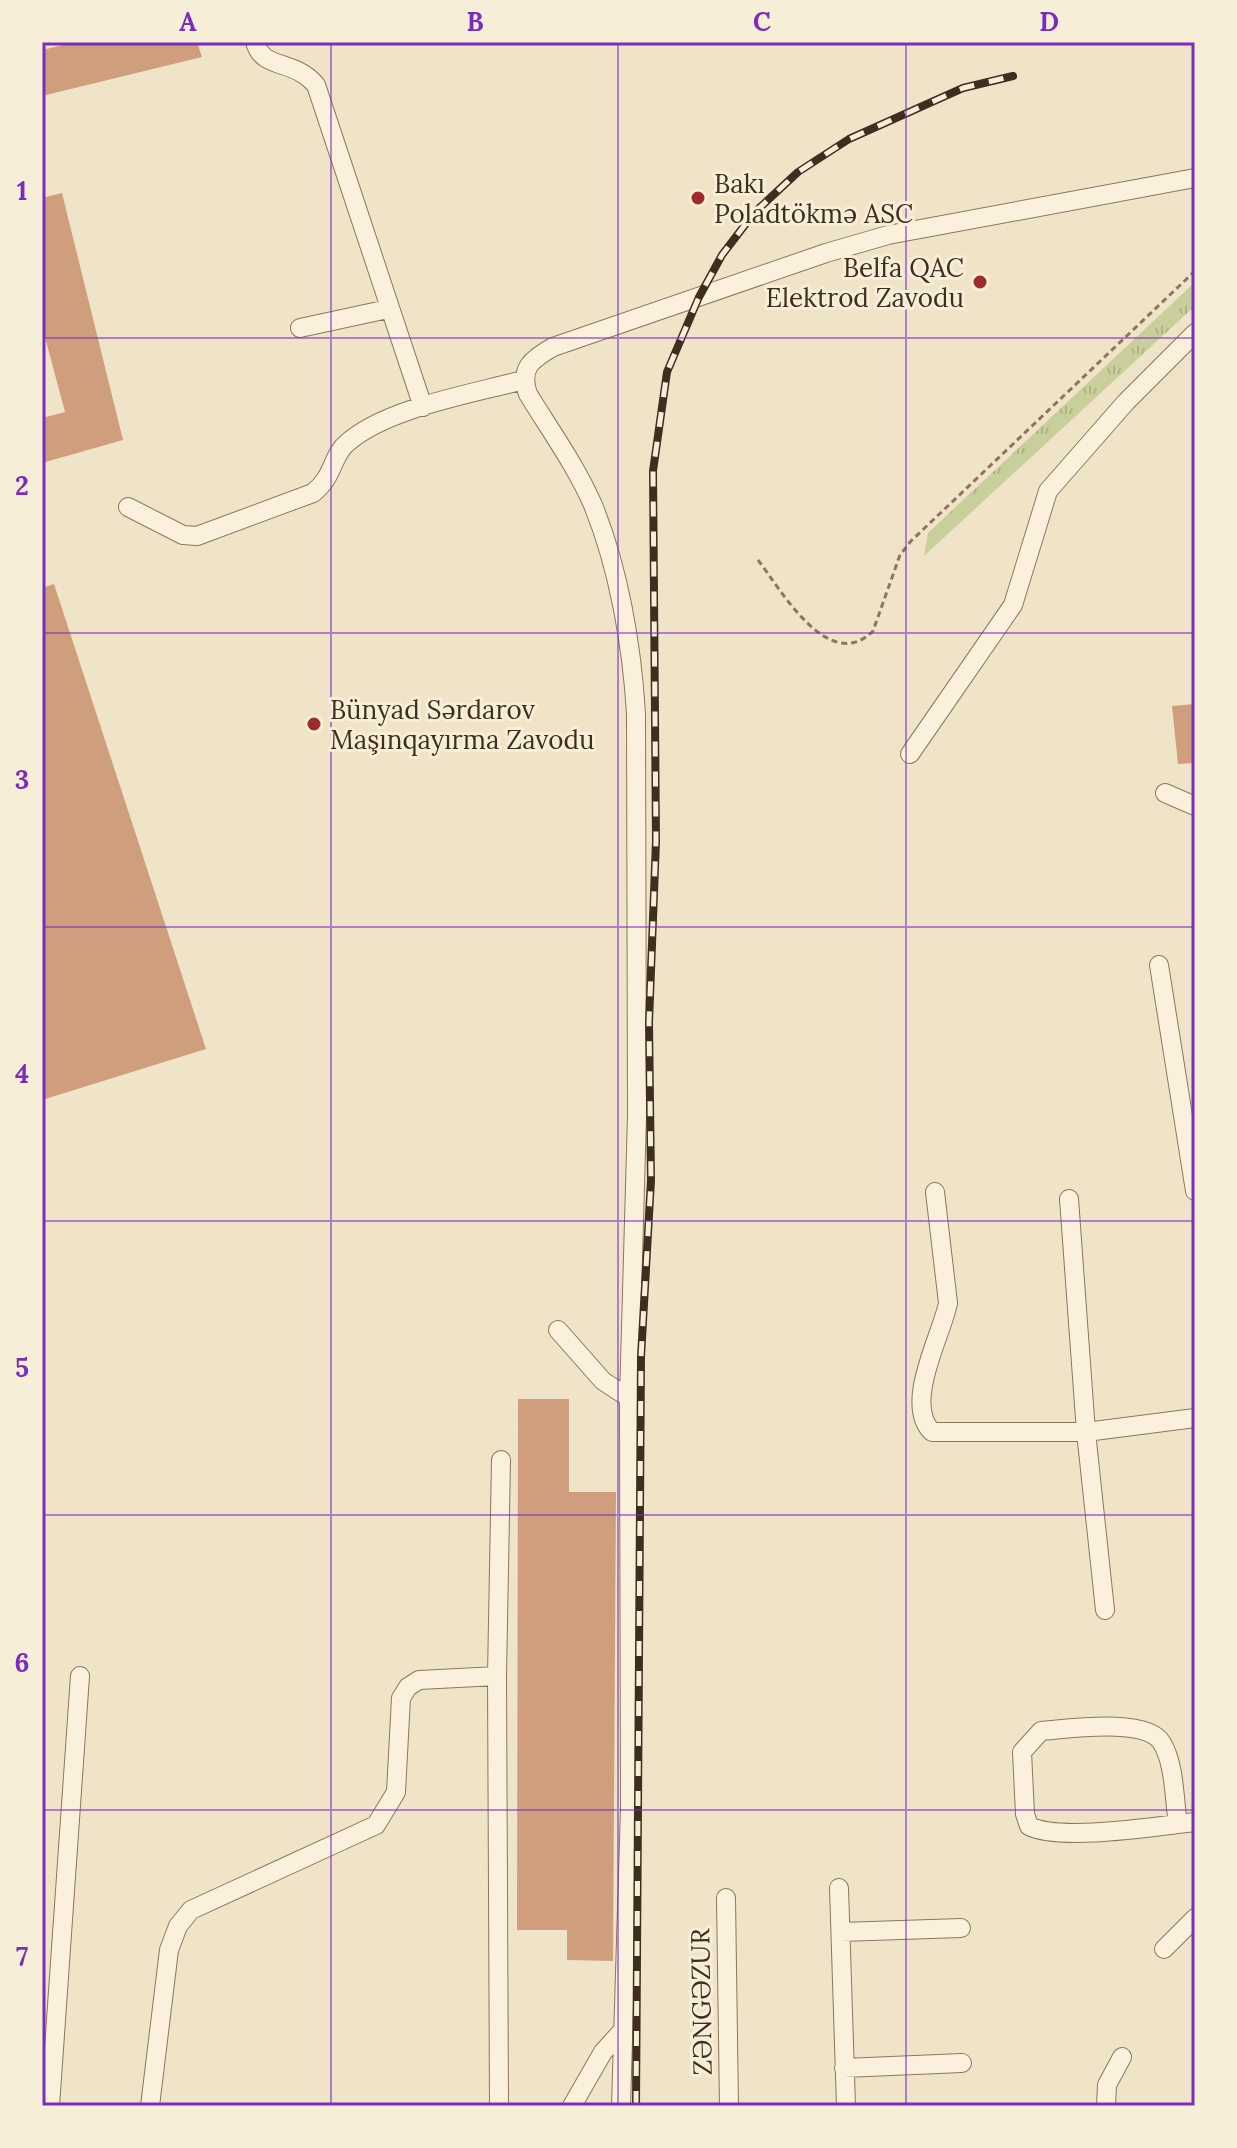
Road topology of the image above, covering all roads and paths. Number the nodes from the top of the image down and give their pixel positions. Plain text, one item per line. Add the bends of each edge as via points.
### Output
1 (255, 42) edge
2 (1195, 178) edge
3 (1195, 271) edge
4 (388, 309) junction
5 (300, 328) dead end
6 (1195, 333) edge
7 (523, 380) junction
8 (423, 407) junction
9 (128, 507) dead end
10 (758, 560) dead end
11 (910, 754) dead end
12 (1165, 793) dead end
13 (1195, 806) edge
14 (1159, 965) dead end
15 (1195, 1191) edge
16 (935, 1192) dead end
17 (1069, 1199) dead end
18 (558, 1330) dead end
19 (629, 1398) junction
20 (1195, 1418) edge
21 (1086, 1432) junction
22 (501, 1460) dead end
23 (1105, 1610) dead end
24 (80, 1676) dead end
25 (497, 1676) junction
26 (1186, 1823) edge
27 (839, 1888) dead end
28 (726, 1898) dead end
29 (1195, 1918) edge
30 (961, 1928) dead end
31 (841, 1932) junction
32 (1164, 1949) dead end
33 (622, 2031) junction
34 (1122, 2057) dead end
35 (962, 2063) dead end
36 (844, 2068) junction
37 (50, 2106) edge
38 (150, 2106) edge
39 (499, 2106) edge
40 (572, 2106) edge
41 (621, 2106) edge
42 (729, 2106) edge
43 (846, 2106) edge
44 (1106, 2106) edge

1 - 4 street via 258,54 305,72 316,85
2 - 7 street via 938,224 826,253 553,347 533,359
3 - 10 path via 911,541 900,555 873,631 863,640 854,644 812,631
4 - 5 street
4 - 8 street
6 - 11 street via 1048,491 1013,605
7 - 8 street
7 - 19 street via 594,507 633,659 639,859
8 - 9 street via 343,446 327,482 313,493 209,534 183,535
12 - 13 street
14 - 15 street
16 - 21 street via 948,1303 925,1375 925,1425 944,1433
17 - 21 street
18 - 19 street via 603,1381
19 - 33 street via 630,1808
20 - 21 street
21 - 23 street
22 - 25 street
24 - 37 street
25 - 38 street via 419,1680 408,1687 401,1698 396,1792 376,1825 191,1910 178,1926 169,1950
25 - 39 street
26 - 26 street via 1041,1832 1029,1826 1025,1814 1022,1752 1041,1731 1120,1726 1153,1733 1162,1742
27 - 31 street
28 - 42 street, ZƏNGƏZUR
29 - 32 street
30 - 31 street
31 - 36 street
33 - 40 street via 603,2052
33 - 41 street
34 - 44 street via 1107,2085
35 - 36 street
36 - 43 street

